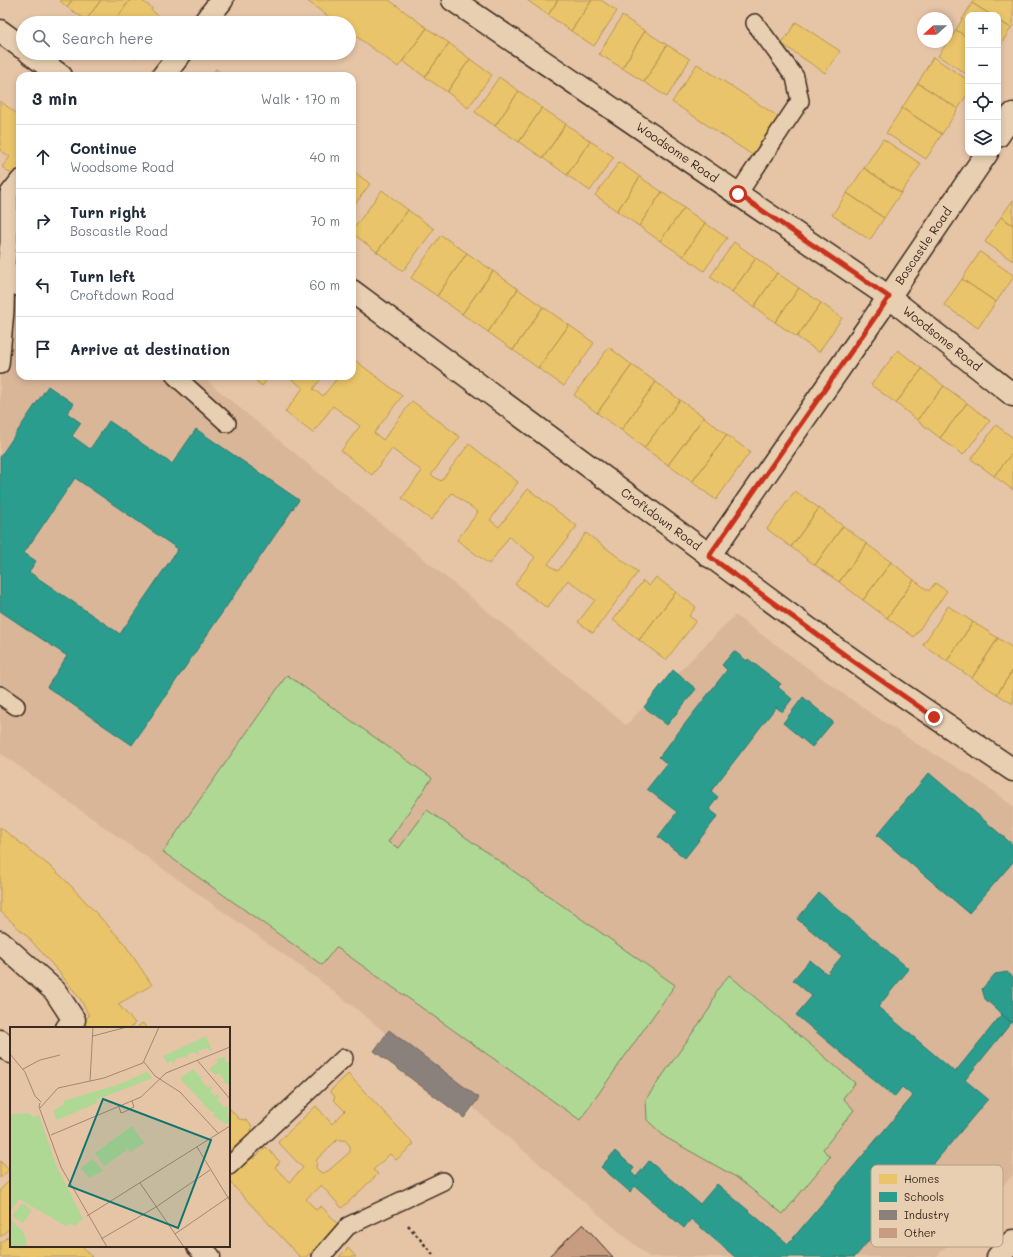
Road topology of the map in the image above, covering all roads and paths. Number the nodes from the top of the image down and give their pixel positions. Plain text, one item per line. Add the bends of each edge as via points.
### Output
1 (222, 0) edge
2 (453, 0) edge
3 (209, 16) edge
4 (755, 23) dead end
5 (0, 31) edge
6 (16, 43) edge
7 (39, 60) edge
8 (176, 60) edge
9 (56, 72) edge
10 (166, 72) edge
11 (1013, 114) edge
12 (1001, 132) edge
13 (984, 156) edge
14 (16, 184) edge
15 (738, 194) junction
16 (6, 265) junction
17 (16, 281) edge
18 (356, 294) edge
19 (889, 297) junction
20 (0, 365) edge
21 (179, 380) edge
22 (1013, 395) edge
23 (227, 423) dead end
24 (709, 556) junction
25 (0, 695) edge
26 (16, 706) dead end
27 (1013, 770) edge
28 (0, 942) edge
29 (68, 1027) edge
30 (0, 1041) edge
31 (10, 1051) edge
32 (344, 1058) dead end
33 (230, 1165) edge
34 (443, 1181) dead end
35 (392, 1206) junction
36 (1013, 1242) edge
37 (199, 1247) edge
38 (209, 1257) edge
39 (321, 1257) edge
40 (435, 1257) edge
41 (998, 1257) edge

1 - 3 street
2 - 15 street, Woodsome Road
4 - 15 lane via 795,77 800,101
5 - 6 street
7 - 9 street
8 - 10 street
11 - 12 street
13 - 19 street, Boscastle Road
14 - 16 lane via 9,193 10,242
15 - 19 street, Woodsome Road
16 - 17 lane
16 - 20 lane
18 - 24 street, Croftdown Road
19 - 22 street, Woodsome Road
19 - 24 street, Boscastle Road
21 - 23 lane
24 - 27 street, Croftdown Road via 888,685
25 - 26 lane
28 - 29 street via 55,991 74,1020
30 - 31 street
32 - 33 lane
34 - 35 lane
35 - 39 lane via 348,1226
35 - 40 path
36 - 41 street
37 - 38 street

